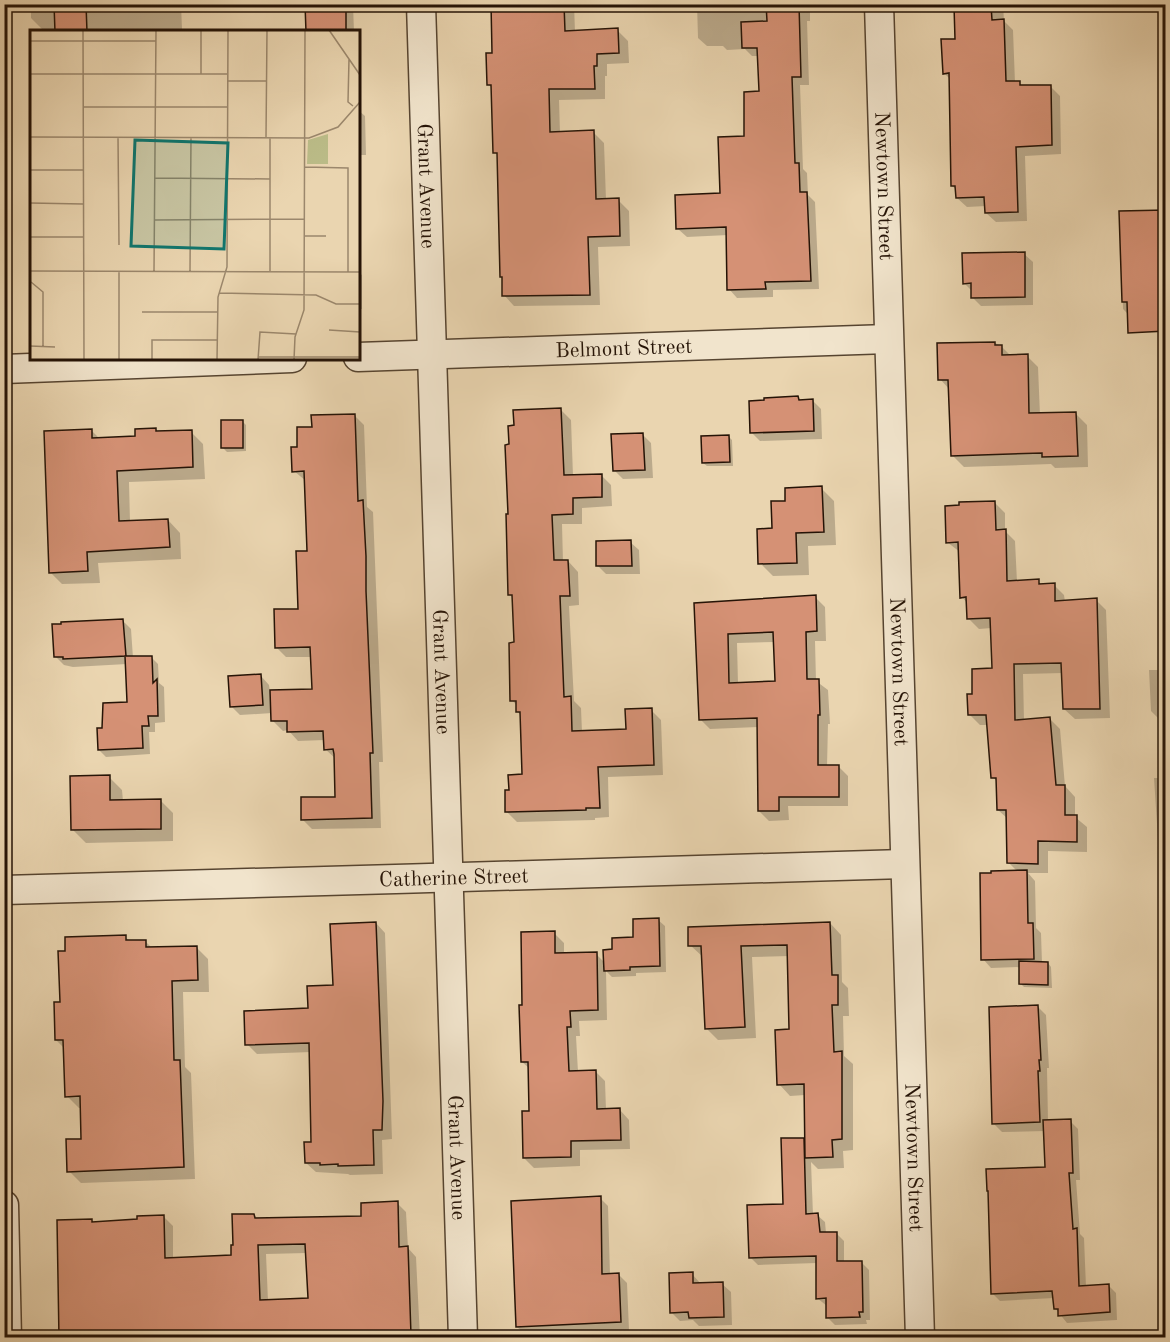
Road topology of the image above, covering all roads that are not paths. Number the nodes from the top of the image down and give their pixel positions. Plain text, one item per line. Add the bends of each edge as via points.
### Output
1 (421, 4) edge
2 (879, 4) edge
3 (888, 339) junction
4 (431, 354) junction
5 (360, 357) edge
6 (240, 360) edge
7 (4, 369) edge
8 (904, 864) junction
9 (449, 877) junction
10 (4, 890) edge
11 (4, 1205) edge
12 (8, 1338) edge
13 (463, 1338) edge
14 (920, 1338) edge

1 - 4 street, Grant Avenue
2 - 3 street, Newtown Street
3 - 4 street, Belmont Street
3 - 8 street, Newtown Street
4 - 5 street, Belmont Street
4 - 9 street, Grant Avenue
6 - 7 street
8 - 9 street, Catherine Street
8 - 14 street, Newtown Street
9 - 10 street, Catherine Street
9 - 13 street, Grant Avenue
11 - 12 street

